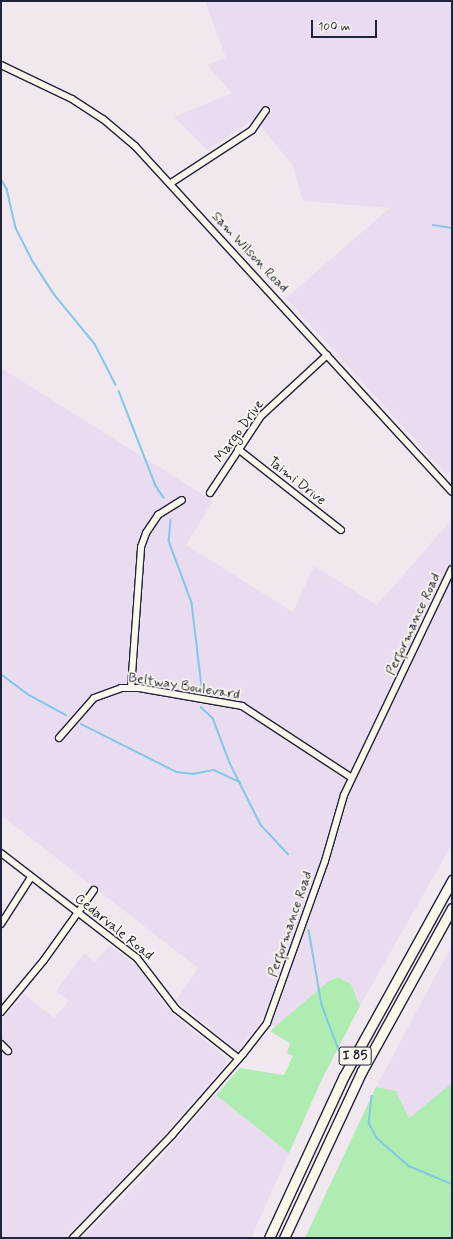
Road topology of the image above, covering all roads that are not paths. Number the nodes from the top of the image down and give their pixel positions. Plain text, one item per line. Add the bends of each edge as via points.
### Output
1 (1, 65) edge
2 (266, 110) dead end
3 (171, 183) junction
4 (327, 355) junction
5 (238, 449) junction
6 (452, 492) edge
7 (210, 493) dead end
8 (182, 500) dead end
9 (341, 530) dead end
10 (452, 569) edge
11 (131, 688) junction
12 (59, 738) dead end
13 (352, 778) junction
14 (1, 853) edge
15 (452, 873) edge
16 (31, 877) junction
17 (452, 880) edge
18 (94, 890) dead end
19 (437, 904) junction
20 (452, 908) edge
21 (76, 912) junction
22 (1, 924) edge
23 (1, 1012) edge
24 (1, 1044) edge
25 (8, 1051) dead end
26 (239, 1059) junction
27 (73, 1238) edge
28 (269, 1238) edge
29 (284, 1238) edge

1 - 3 street, Sam Wilson Road via 49,86 94,113 131,142
2 - 3 street via 252,130
3 - 4 street, Sam Wilson Road
4 - 5 street, Margo Drive via 261,416
4 - 6 street, Sam Wilson Road
5 - 7 street, Margo Drive
5 - 9 street, Taimi Drive
8 - 11 street via 158,515 146,533 141,547
10 - 13 street, Performance Road
11 - 12 street, Beltway Boulevard via 106,692 94,698
11 - 13 street, Beltway Boulevard via 242,706
13 - 26 street, Performance Road via 272,1012 262,1030
14 - 16 street, Cedarvale Road
15 - 19 highway
16 - 21 street, Cedarvale Road
16 - 22 street
17 - 19 highway, I 85
18 - 21 street
19 - 28 highway, I 85 via 344,1076
20 - 29 highway, I 85 via 362,1072
21 - 23 street via 44,960
21 - 26 street, Cedarvale Road via 138,958 176,1009
24 - 25 street
26 - 27 street, Performance Road via 149,1161

